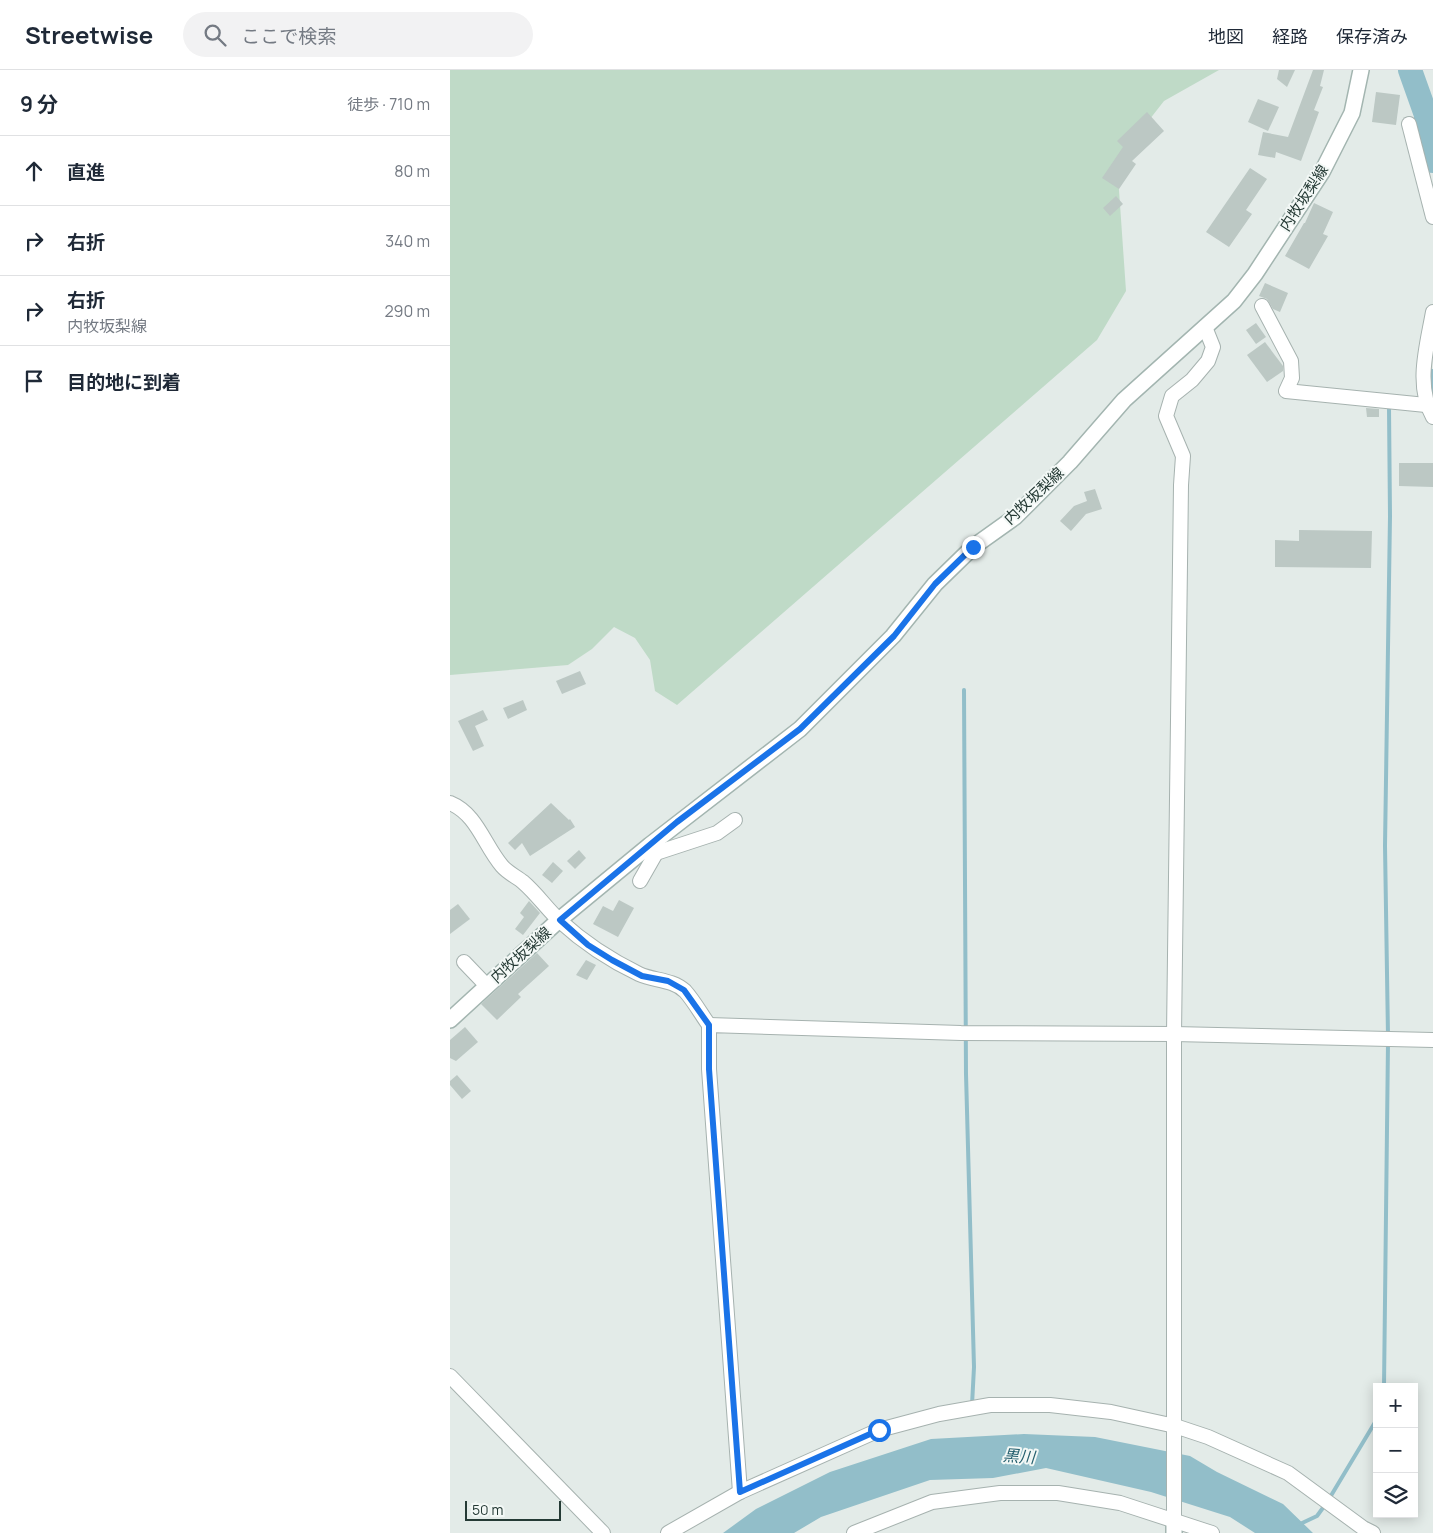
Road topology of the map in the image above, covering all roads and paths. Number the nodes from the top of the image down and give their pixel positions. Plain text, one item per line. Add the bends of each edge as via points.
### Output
1 (1361, 70) edge
2 (1409, 124) dead end
3 (1433, 217) edge
4 (1262, 306) dead end
5 (1433, 312) edge
6 (1205, 327) junction
7 (1430, 411) edge
8 (450, 803) edge
9 (734, 820) dead end
10 (653, 849) junction
11 (640, 881) dead end
12 (560, 920) junction
13 (464, 962) dead end
14 (487, 986) junction
15 (450, 1020) edge
16 (709, 1025) junction
17 (1174, 1034) junction
18 (1433, 1040) edge
19 (453, 1384) edge
20 (1175, 1426) junction
21 (740, 1492) junction
22 (1174, 1526) edge
23 (603, 1533) edge
24 (668, 1533) edge
25 (854, 1533) edge
26 (1212, 1533) edge
27 (1373, 1533) edge

1 - 6 main road, 内牧坂梨線 via 1352,113 1322,172 1255,274 1234,301
2 - 3 street
4 - 7 street via 1291,361 1292,378 1286,391
5 - 7 street via 1423,369
6 - 10 main road, 内牧坂梨線 via 1124,400 1070,462 1015,517 973,547 935,584 894,636 800,729
6 - 17 street via 1213,347 1208,361 1172,396 1166,416 1184,456
8 - 12 street via 460,807 471,818 504,868 524,883
9 - 10 street via 718,834
10 - 11 street
10 - 12 main road, 内牧坂梨線
12 - 14 main road, 内牧坂梨線
12 - 16 street via 588,945 612,960 642,976 668,981 684,990
13 - 14 street
14 - 15 main road, 内牧坂梨線
16 - 17 street via 961,1033
16 - 21 street via 709,1069
17 - 18 street
17 - 20 street
19 - 23 street
20 - 21 street via 1111,1412 1050,1405 990,1405 879,1430
20 - 22 street
20 - 27 street via 1288,1473
21 - 24 street
22 - 25 street via 1120,1504 1058,1493 1000,1493 932,1502
22 - 26 street

